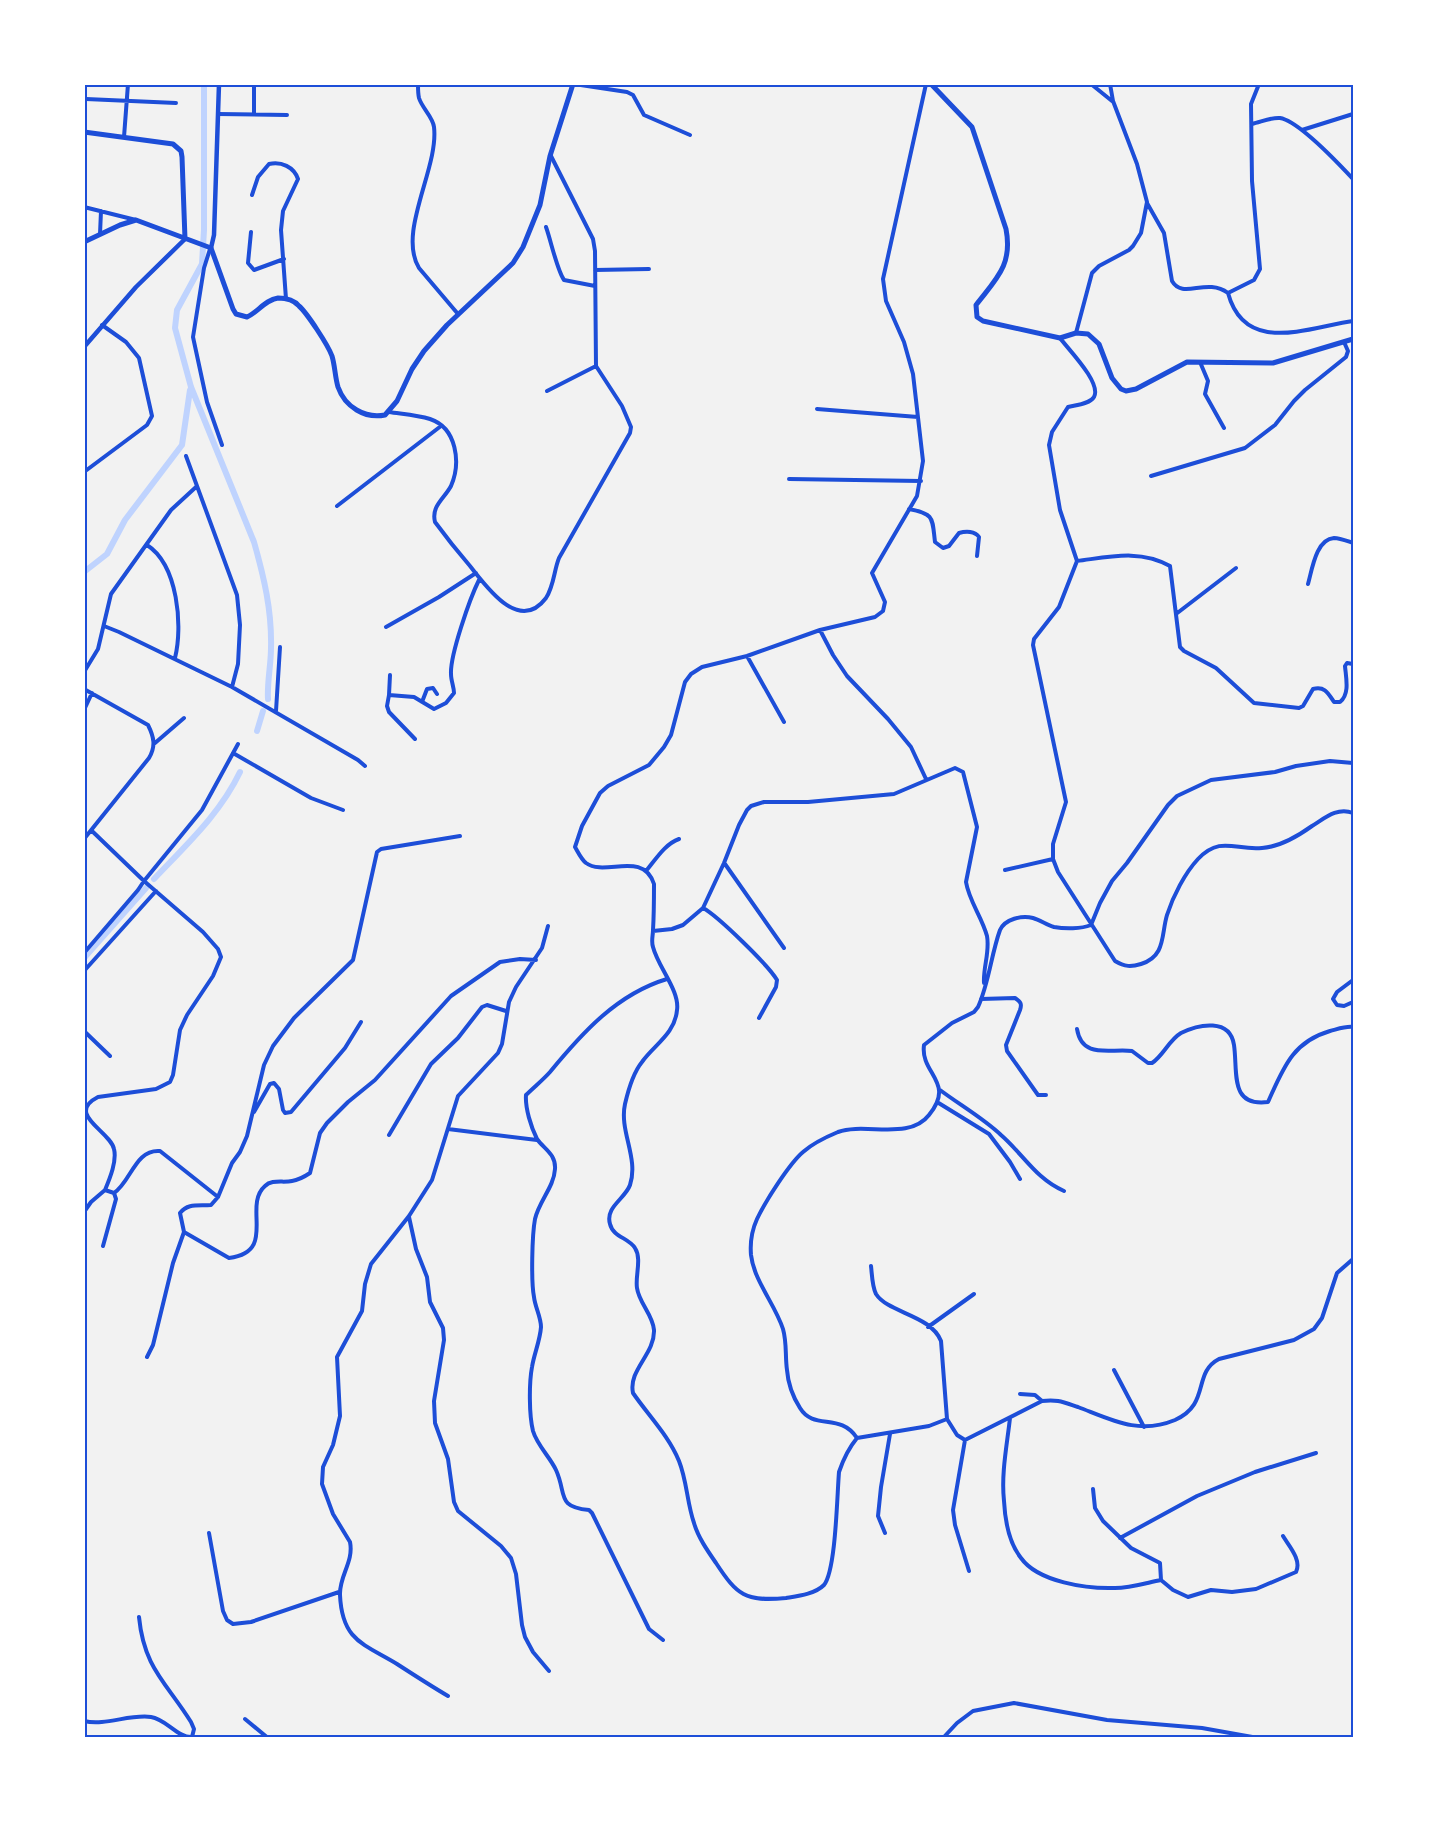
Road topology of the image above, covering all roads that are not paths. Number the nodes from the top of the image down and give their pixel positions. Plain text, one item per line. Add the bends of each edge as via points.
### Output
1 (128, 84) edge
2 (219, 84) edge
3 (254, 84) edge
4 (418, 84) edge
5 (574, 84) edge
6 (926, 84) edge
7 (931, 84) edge
8 (1091, 84) edge
9 (1110, 84) edge
10 (1259, 84) edge
11 (86, 99) dead end
12 (127, 100) junction
13 (1113, 101) junction
14 (176, 103) dead end
15 (217, 114) junction
16 (254, 114) junction
17 (1353, 114) edge
18 (287, 115) dead end
19 (1252, 123) junction
20 (1301, 130) junction
21 (84, 132) edge
22 (690, 135) dead end
23 (124, 137) junction
24 (550, 156) junction
25 (1353, 179) edge
26 (252, 195) dead end
27 (1147, 202) junction
28 (84, 207) edge
29 (101, 211) junction
30 (136, 220) junction
31 (546, 227) dead end
32 (251, 232) dead end
33 (100, 235) junction
34 (187, 240) junction
35 (84, 242) edge
36 (211, 248) junction
37 (284, 259) junction
38 (649, 269) dead end
39 (595, 270) junction
40 (595, 286) junction
41 (1228, 293) junction
42 (286, 298) junction
43 (459, 314) junction
44 (1353, 321) edge
45 (102, 325) junction
46 (1076, 333) junction
47 (1059, 338) junction
48 (1353, 339) edge
49 (1344, 341) junction
50 (84, 347) edge
51 (1200, 362) junction
52 (596, 366) junction
53 (547, 391) dead end
54 (817, 409) dead end
55 (389, 412) junction
56 (918, 417) junction
57 (441, 426) junction
58 (1224, 428) dead end
59 (222, 445) dead end
60 (186, 456) dead end
61 (84, 472) edge
62 (1151, 476) dead end
63 (789, 479) dead end
64 (921, 481) junction
65 (196, 487) junction
66 (337, 506) dead end
67 (909, 509) junction
68 (1353, 543) edge
69 (147, 545) junction
70 (977, 556) dead end
71 (1077, 561) junction
72 (1236, 568) dead end
73 (476, 573) junction
74 (479, 580) junction
75 (1308, 584) dead end
76 (1175, 614) junction
77 (104, 626) junction
78 (386, 627) dead end
79 (820, 630) junction
80 (280, 647) dead end
81 (747, 656) junction
82 (175, 658) junction
83 (1353, 664) edge
84 (84, 672) edge
85 (390, 675) dead end
86 (232, 687) junction
87 (84, 689) edge
88 (92, 693) junction
89 (437, 694) dead end
90 (390, 695) junction
91 (422, 702) junction
92 (84, 710) edge
93 (276, 711) junction
94 (184, 718) dead end
95 (784, 722) dead end
96 (415, 739) dead end
97 (154, 743) junction
98 (238, 744) dead end
99 (233, 753) junction
100 (1353, 763) edge
101 (365, 766) dead end
102 (926, 779) junction
103 (343, 810) dead end
104 (1353, 813) edge
105 (92, 831) junction
106 (460, 836) dead end
107 (84, 839) edge
108 (679, 839) dead end
109 (1053, 859) junction
110 (724, 863) junction
111 (1005, 870) dead end
112 (646, 871) junction
113 (144, 881) junction
114 (156, 891) junction
115 (703, 908) junction
116 (1091, 925) junction
117 (548, 926) dead end
118 (653, 931) junction
119 (784, 948) dead end
120 (84, 952) edge
121 (536, 960) junction
122 (84, 971) edge
123 (667, 980) junction
124 (1353, 980) edge
125 (984, 986) junction
126 (981, 999) junction
127 (1353, 1002) edge
128 (506, 1011) junction
129 (759, 1018) dead end
130 (361, 1022) dead end
131 (1353, 1027) edge
132 (1077, 1029) dead end
133 (84, 1031) edge
134 (110, 1056) dead end
135 (940, 1090) junction
136 (1046, 1095) dead end
137 (937, 1102) junction
138 (252, 1115) junction
139 (448, 1129) junction
140 (389, 1135) dead end
141 (538, 1140) junction
142 (1020, 1179) dead end
143 (105, 1190) junction
144 (1064, 1191) dead end
145 (114, 1193) junction
146 (218, 1197) junction
147 (84, 1212) edge
148 (409, 1216) junction
149 (184, 1232) junction
150 (103, 1246) dead end
151 (1353, 1259) edge
152 (871, 1266) dead end
153 (974, 1294) dead end
154 (928, 1327) junction
155 (147, 1357) dead end
156 (1114, 1370) dead end
157 (1020, 1394) dead end
158 (1042, 1401) junction
159 (1010, 1418) junction
160 (947, 1419) junction
161 (1145, 1427) junction
162 (890, 1434) junction
163 (857, 1438) junction
164 (965, 1440) junction
165 (1316, 1453) dead end
166 (1093, 1489) dead end
167 (209, 1533) dead end
168 (885, 1533) dead end
169 (1283, 1536) dead end
170 (1120, 1538) junction
171 (969, 1571) dead end
172 (1161, 1580) junction
173 (339, 1592) junction
174 (139, 1617) dead end
175 (663, 1640) dead end
176 (549, 1671) dead end
177 (448, 1696) dead end
178 (245, 1719) dead end
179 (84, 1721) edge
180 (192, 1737) edge
181 (268, 1738) edge
182 (943, 1738) edge
183 (1258, 1738) edge

1 - 12 street
2 - 15 street
3 - 16 street
4 - 43 street via 419,98 434,126 412,250 419,268
5 - 22 street via 627,92 633,95 644,115
5 - 24 main road
6 - 56 street via 883,279 886,301 913,374
7 - 47 main road via 972,128 1006,229 1008,255 976,305 977,317 997,326
8 - 13 street
9 - 13 street
10 - 19 street via 1251,104
11 - 12 street
12 - 14 street
12 - 23 street
13 - 27 street
15 - 16 street
15 - 36 street
16 - 18 street
17 - 20 street
19 - 20 street via 1281,118
19 - 41 street via 1252,181 1260,269 1254,280
20 - 25 street
21 - 23 main road
23 - 34 main road via 173,144 181,151
24 - 39 street via 593,238
24 - 43 main road via 540,205 523,247 513,264
26 - 37 street via 258,177 269,165 281,164 297,174 283,211
27 - 41 street via 1164,233 1175,286 1186,290 1216,287
27 - 46 street via 1141,233 1133,246 1092,273
28 - 29 street
29 - 30 street
29 - 33 street
30 - 33 main road
30 - 34 main road
31 - 40 street via 562,277
32 - 37 street via 250,268 264,268
33 - 35 main road
34 - 36 main road
34 - 45 street
36 - 42 main road via 236,314 247,317 272,300
36 - 59 street via 193,337 207,402
37 - 42 street
38 - 39 street
39 - 40 street
40 - 52 street
41 - 44 street via 1236,314 1267,332 1294,333
42 - 55 main road via 299,306 332,355 343,399 368,416
43 - 55 main road via 424,351
45 - 50 street
45 - 61 street via 126,342 139,358 152,416 147,425
46 - 47 main road
46 - 51 main road via 1093,336 1106,356 1112,378 1126,391 1187,362
47 - 71 street via 1090,375 1096,393 1089,401 1068,407 1052,432 1049,445 1060,510
48 - 49 main road
49 - 51 main road via 1273,363
49 - 62 street via 1346,357 1305,390 1259,439 1245,448
51 - 58 street via 1208,381 1205,394
52 - 53 street
52 - 74 street via 622,406 630,434 559,558 551,588 537,607 525,610 510,608
54 - 56 street
55 - 57 street via 432,420
56 - 64 street
57 - 66 street
57 - 73 street via 455,445 456,473 433,515
60 - 65 street
63 - 64 street
64 - 67 street
65 - 69 street via 171,510
65 - 86 street via 237,595 238,664
67 - 70 street via 930,515 935,542 943,548 960,533 977,534
67 - 79 street via 872,573 885,602 883,611 867,619
68 - 75 street via 1328,539 1321,546
69 - 77 street via 111,594
69 - 82 street via 160,557 173,584 179,629
71 - 76 street via 1129,554 1164,563 1172,570
71 - 109 street via 1059,607 1033,645 1066,802 1053,844
72 - 76 street
73 - 74 street
73 - 78 street
74 - 91 street via 455,654 451,673 454,693 434,709
76 - 83 street via 1178,644 1184,651 1216,668 1254,703 1299,708 1313,688 1319,687 1334,702 1340,702 1347,693 1345,666
77 - 82 street
77 - 84 street via 98,649
79 - 81 street
79 - 102 street via 847,676 910,747
80 - 93 street
81 - 95 street
81 - 112 street via 702,667 691,674 664,747 649,765 600,793 582,826 575,847 586,863 595,867 634,866
82 - 86 street
85 - 90 street
86 - 93 street
87 - 88 street
88 - 92 street
88 - 97 street via 148,725
89 - 91 street via 433,688 427,689
90 - 91 street via 414,697
90 - 96 street via 389,712
93 - 101 street
94 - 97 street
97 - 105 street via 149,758
98 - 99 street
99 - 103 street via 311,798
99 - 113 street via 202,810
100 - 116 street via 1330,761 1211,780 1177,796 1112,881
102 - 110 street via 894,794 751,806
102 - 125 street via 955,768 963,772 977,827 966,882 987,939
104 - 116 street via 1334,813 1284,842 1265,848 1226,844 1208,851 1180,886 1167,915 1161,948 1146,962 1130,967 1115,961
105 - 107 street
105 - 113 street
106 - 138 street via 377,852 353,960 281,1033 264,1065
108 - 112 street via 661,852
109 - 111 street
109 - 116 street
110 - 115 street
110 - 119 street
112 - 118 street via 654,884
113 - 114 street
113 - 120 street
114 - 122 street
114 - 143 street via 203,932 221,957 180,1030 170,1082 156,1089 98,1097 90,1103 86,1115 112,1143 115,1152
115 - 118 street via 682,926
115 - 129 street via 777,980
116 - 125 street via 1056,927 1030,917 1004,923
117 - 121 street
118 - 123 street via 652,945
121 - 128 street via 516,987
121 - 149 street via 500,962 451,996 375,1080 327,1123 320,1132 310,1173 302,1179 267,1183 262,1188 254,1244 245,1255 229,1258
123 - 141 street via 648,985 595,1022 526,1095
123 - 163 street via 678,1010 664,1040 641,1062 632,1083 623,1118 632,1175 627,1191 610,1211 610,1225 637,1251 637,1291 654,1327 651,1345 631,1384 633,1393 673,1448 699,1536 735,1591 766,1600 807,1594 824,1585 832,1566 839,1473
124 - 127 street via 1333,999 1337,1005
125 - 126 street
126 - 135 street via 974,1012 924,1045 926,1063
126 - 136 street via 1015,999 1022,1005 1007,1051 1038,1095
128 - 139 street via 498,1053 458,1096
128 - 140 street via 482,1007 431,1064
130 - 138 street via 345,1048 291,1112 283,1110 274,1083
131 - 132 street via 1327,1032 1302,1044 1268,1102 1255,1103 1244,1098 1237,1086 1234,1042 1227,1030 1215,1025 1178,1035 1152,1064 1132,1051 1096,1051 1082,1044
133 - 134 street
135 - 137 street
135 - 144 street via 1001,1134 1030,1167 1050,1185
137 - 142 street via 989,1134
137 - 163 street via 920,1123 898,1130 842,1131 801,1153 761,1212 752,1238 754,1267 783,1330 786,1369 798,1405 809,1418 843,1424
138 - 146 street via 247,1136
139 - 141 street
139 - 148 street via 432,1180
141 - 175 street via 553,1157 555,1168 535,1220 533,1295 541,1326 531,1369 533,1433 556,1471 568,1505 590,1510 649,1629
143 - 145 street
143 - 147 street
145 - 146 street via 133,1167 155,1150
145 - 150 street via 116,1199
146 - 149 street via 210,1205 184,1208 180,1213
148 - 173 street via 371,1264 362,1311 337,1357 340,1416 323,1467 322,1484 352,1549
148 - 176 street via 427,1277 429,1302 443,1328 435,1424 448,1459 454,1502 458,1511 511,1558 525,1637
149 - 155 street
151 - 161 street via 1337,1273 1322,1318 1314,1329 1294,1340 1212,1363 1206,1368 1197,1402 1189,1411 1177,1419
152 - 154 street via 877,1295
153 - 154 street
154 - 160 street via 940,1341
156 - 161 street
157 - 158 street via 1035,1395
158 - 159 street
158 - 161 street via 1055,1399 1129,1426
159 - 164 street
159 - 172 street via 1004,1501 1009,1531 1022,1559 1035,1571 1071,1585 1116,1588
160 - 162 street
160 - 164 street
162 - 163 street
162 - 168 street via 878,1516
164 - 171 street via 953,1510
165 - 170 street via 1197,1496
166 - 170 street via 1095,1508
167 - 173 street via 223,1611 226,1620 233,1624 251,1622
169 - 172 street via 1298,1563 1296,1572 1256,1589 1211,1590 1188,1597
170 - 172 street via 1160,1563
173 - 177 street via 348,1630 363,1646
174 - 180 street via 146,1654 191,1722
178 - 181 street
179 - 180 street via 154,1718
182 - 183 street via 973,1711 1014,1702 1107,1720 1202,1728

